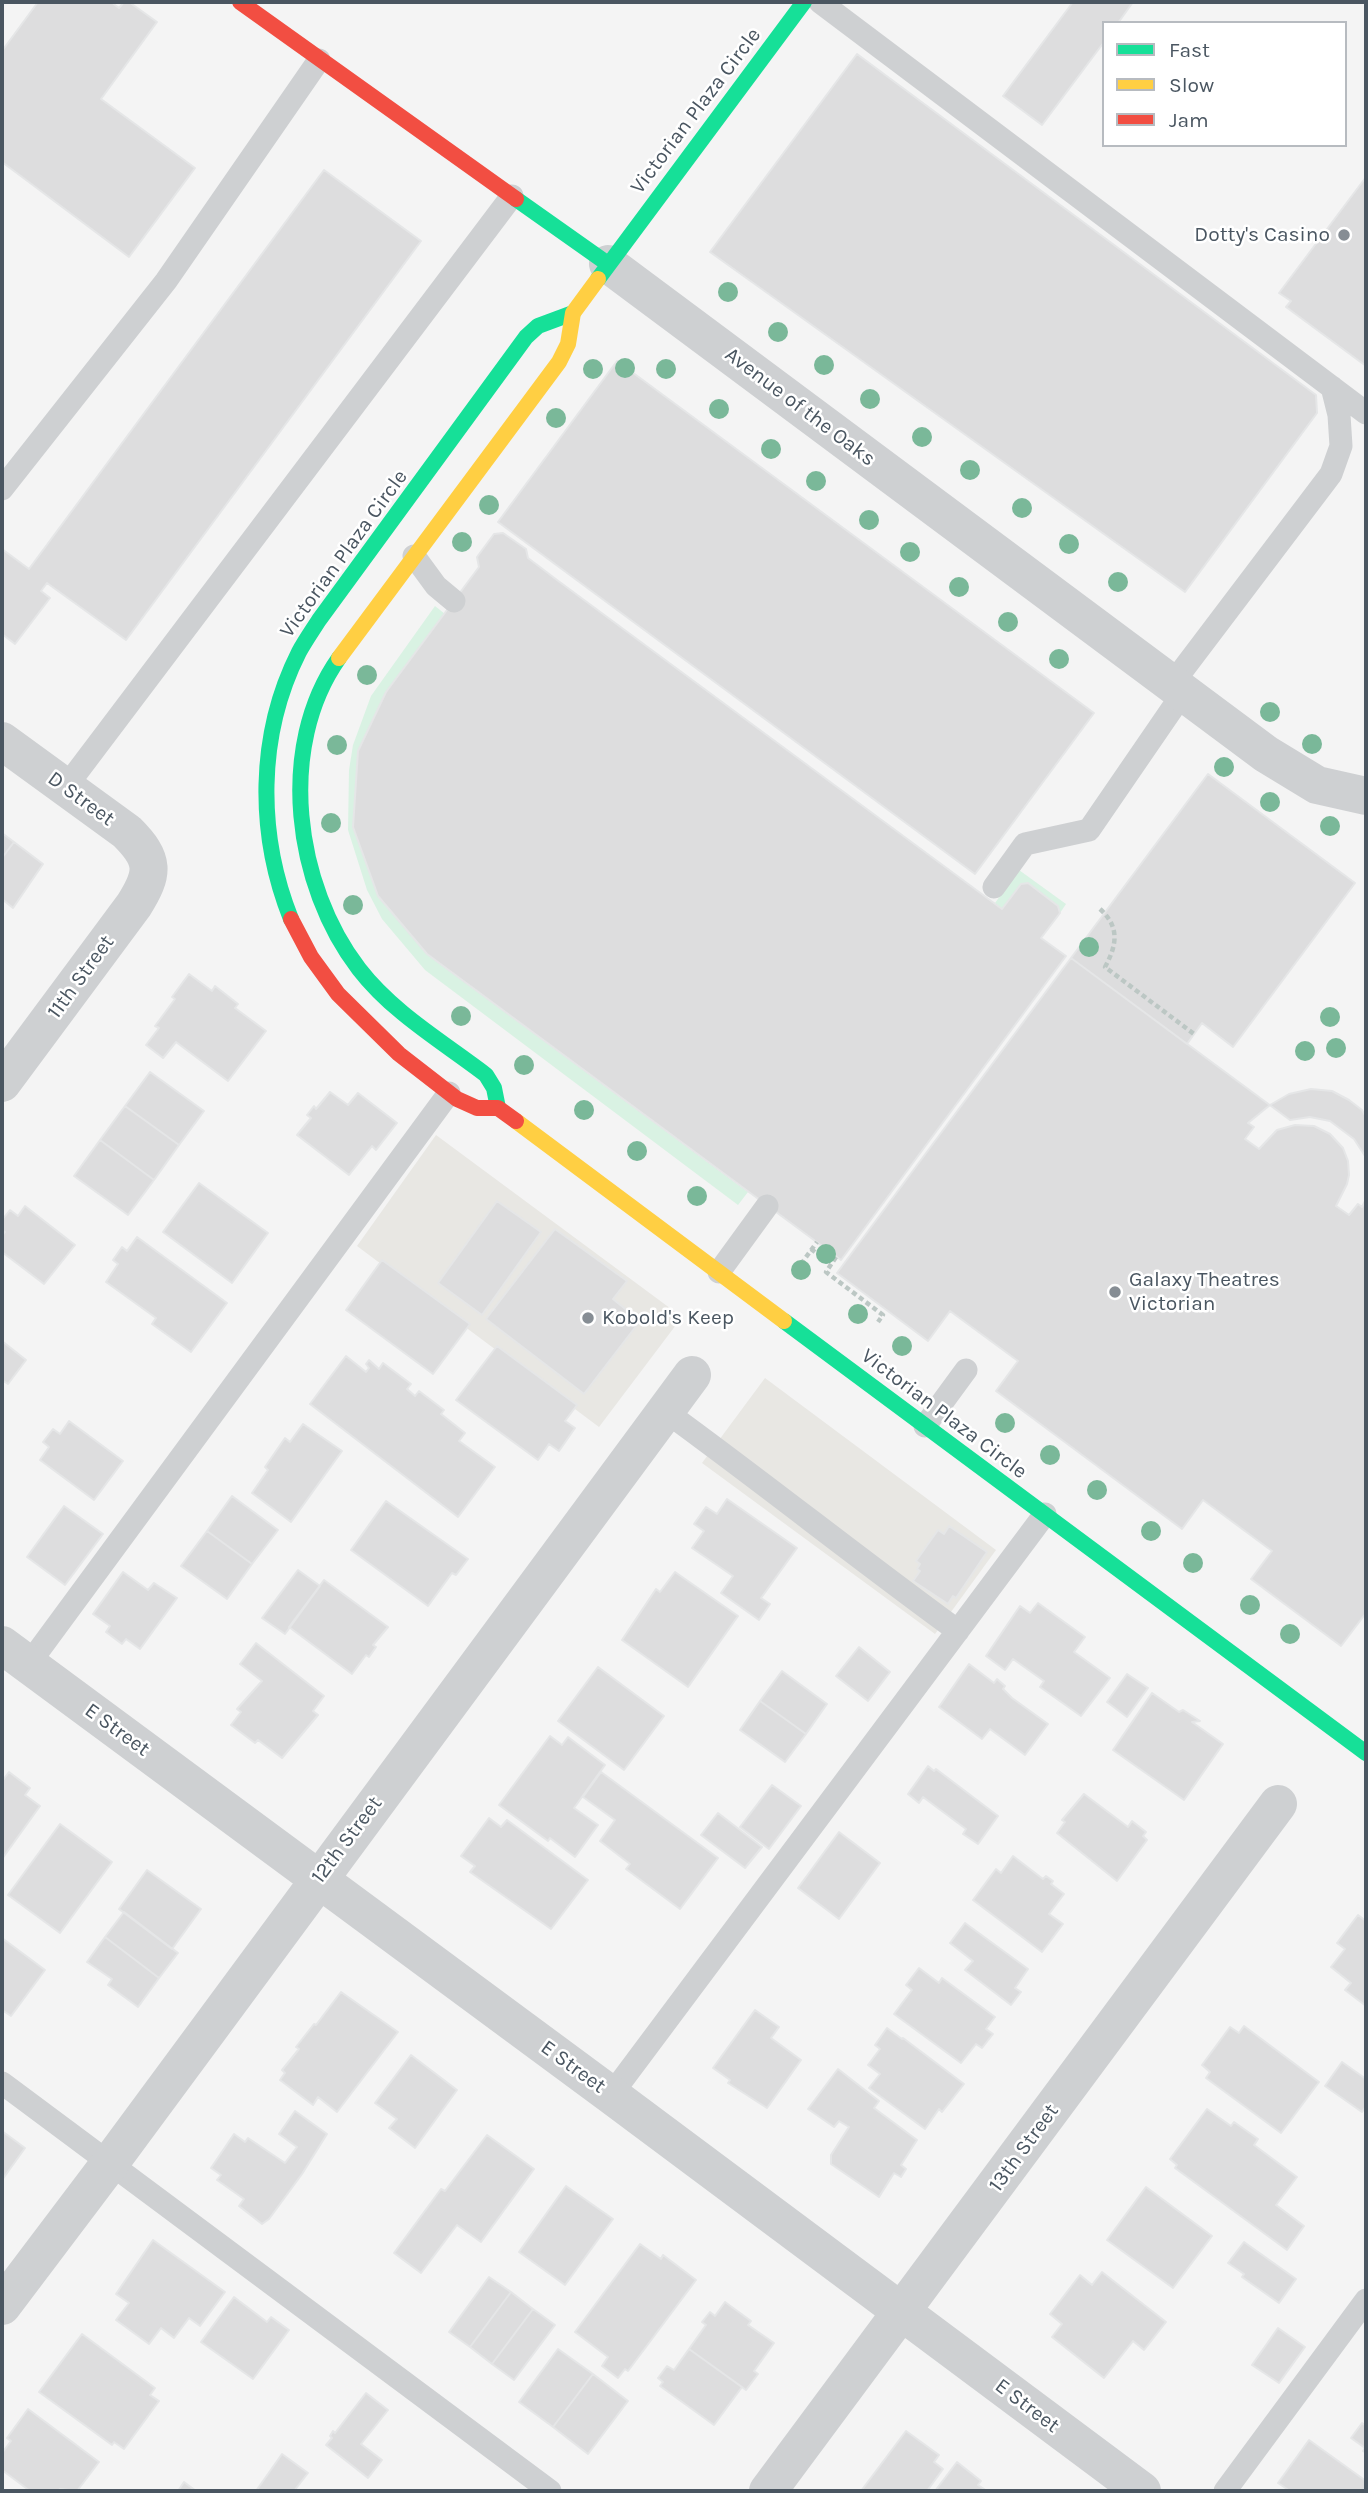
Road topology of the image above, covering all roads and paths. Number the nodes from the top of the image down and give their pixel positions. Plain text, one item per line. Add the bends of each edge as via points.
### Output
1 (240, 2) edge
2 (804, 2) edge
3 (820, 2) edge
4 (319, 60) junction
5 (512, 196) junction
6 (608, 264) junction
7 (573, 313) junction
8 (1332, 387) junction
9 (1366, 413) edge
10 (2, 489) edge
11 (414, 556) junction
12 (454, 601) dead end
13 (1177, 688) junction
14 (2, 741) edge
15 (65, 788) junction
16 (1366, 796) edge
17 (149, 866) joint
18 (994, 887) dead end
19 (1100, 909) dead end
20 (1194, 1034) dead end
21 (2, 1083) edge
22 (449, 1093) junction
23 (498, 1108) junction
24 (767, 1206) dead end
25 (817, 1242) dead end
26 (811, 1249) junction
27 (836, 1256) dead end
28 (801, 1264) dead end
29 (831, 1264) junction
30 (719, 1272) junction
31 (878, 1322) dead end
32 (966, 1370) dead end
33 (692, 1375) dead end
34 (666, 1411) junction
35 (925, 1426) junction
36 (1045, 1514) junction
37 (958, 1631) junction
38 (15, 1655) edge
39 (1364, 1745) edge
40 (1278, 1804) dead end
41 (318, 1879) junction
42 (2, 2083) edge
43 (611, 2095) junction
44 (110, 2163) junction
45 (1366, 2300) edge
46 (2, 2306) edge
47 (902, 2313) junction
48 (550, 2491) edge
49 (768, 2491) edge
50 (1142, 2491) edge
51 (1225, 2491) edge

1 - 4 street, Avenue of the Oaks
2 - 6 street, Victorian Plaza Circle
3 - 8 lane
4 - 5 street, Avenue of the Oaks
4 - 10 lane via 166,281
5 - 6 street, Avenue of the Oaks
5 - 15 lane
6 - 7 street, Victorian Plaza Circle
6 - 13 street, Avenue of the Oaks
7 - 11 street, Victorian Plaza Circle via 568,344 559,362
7 - 22 street, Victorian Plaza Circle via 526,337 319,620 297,655 273,726 266,770 264,813 270,861 307,951 368,1027
8 - 9 lane
8 - 13 lane via 1341,446 1331,474
11 - 12 lane
11 - 23 street, Victorian Plaza Circle via 325,680 306,736 301,772 302,846 313,888 335,934 360,971 388,999 486,1075
13 - 16 street, Avenue of the Oaks via 1290,771 1317,785
13 - 18 lane via 1088,830 1026,844
14 - 15 street, D Street
15 - 17 street, D Street via 127,832 141,846
17 - 21 street, 11th Street via 147,884 134,905
19 - 20 path via 1115,928 1105,967
22 - 23 street, Victorian Plaza Circle via 480,1109
22 - 38 lane
23 - 30 street, Victorian Plaza Circle
24 - 30 lane
25 - 26 path
26 - 28 path
26 - 29 path
27 - 29 path
29 - 31 path via 826,1272 883,1315
30 - 35 street, Victorian Plaza Circle
32 - 35 lane
33 - 34 street, 12th Street
34 - 37 lane
34 - 41 street, 12th Street
35 - 36 street, Victorian Plaza Circle
36 - 37 lane
36 - 39 street, Victorian Plaza Circle
37 - 43 lane
38 - 41 street, E Street
40 - 47 street, 13th Street
41 - 43 street, E Street
41 - 44 street, 12th Street
42 - 44 lane
43 - 47 street, E Street
44 - 46 street, 12th Street
44 - 48 lane
45 - 51 lane
47 - 49 street, 13th Street
47 - 50 street, E Street

